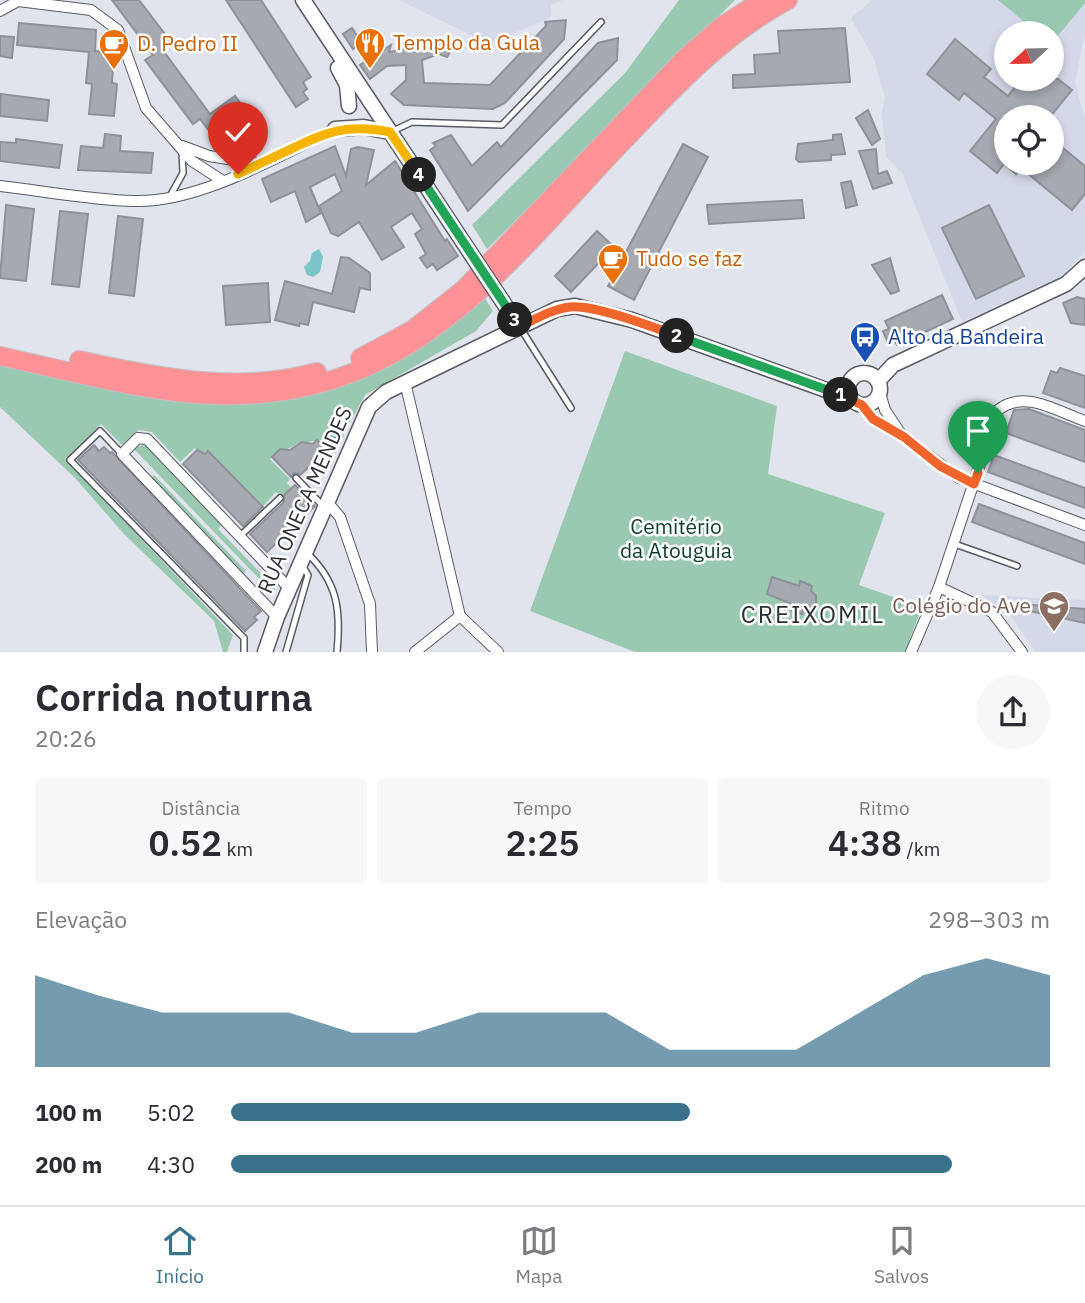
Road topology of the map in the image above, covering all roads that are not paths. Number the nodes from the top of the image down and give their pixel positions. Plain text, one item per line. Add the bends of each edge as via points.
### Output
1 (293, 0) edge
2 (303, 0) edge
3 (762, 0) edge
4 (788, 0) edge
5 (0, 10) edge
6 (601, 22) dead end
7 (373, 106) junction
8 (348, 109) junction
9 (362, 127) junction
10 (335, 129) junction
11 (390, 132) junction
12 (182, 145) junction
13 (209, 156) junction
14 (260, 164) junction
15 (222, 181) junction
16 (0, 186) edge
17 (169, 198) junction
18 (1083, 273) edge
19 (519, 327) junction
20 (0, 344) edge
21 (0, 356) edge
22 (853, 376) junction
23 (405, 382) junction
24 (818, 386) junction
25 (879, 387) junction
26 (856, 402) junction
27 (571, 408) dead end
28 (1085, 421) edge
29 (904, 437) junction
30 (122, 454) junction
31 (296, 478) dead end
32 (974, 484) junction
33 (280, 498) dead end
34 (326, 506) junction
35 (1085, 525) edge
36 (239, 537) junction
37 (952, 544) junction
38 (304, 557) junction
39 (1017, 566) dead end
40 (939, 587) junction
41 (289, 588) junction
42 (277, 617) junction
43 (460, 617) junction
44 (244, 652) edge
45 (265, 652) edge
46 (286, 652) edge
47 (337, 652) edge
48 (372, 652) edge
49 (415, 652) edge
50 (499, 652) edge
51 (911, 652) edge
52 (1022, 652) edge

1 - 8 street via 347,85
2 - 7 street
3 - 20 highway via 722,26 687,57 464,289 412,330 360,358 296,377 232,383 168,378
4 - 21 highway via 705,57 482,290 432,330 382,361 314,386 235,395 163,390
5 - 12 street via 18,1 91,10 118,30 146,108
6 - 11 lane via 502,125 412,122
7 - 8 street via 357,100
7 - 9 street via 374,120
7 - 11 street
8 - 9 street via 350,122
8 - 10 street
9 - 10 street
9 - 11 street
10 - 14 street
11 - 19 street, bridge
12 - 13 street
12 - 15 street via 192,161
12 - 17 lane via 183,173
13 - 14 street
13 - 15 street
14 - 15 street
15 - 17 street
16 - 17 street via 134,201
18 - 25 street via 894,365
19 - 23 street, RUA ONECA MENDES
19 - 24 street, RUA ONECA MENDES via 557,309 575,306 632,320
19 - 27 lane
22 - 24 street
22 - 25 street via 867,372
22 - 26 street via 848,388
23 - 34 street, RUA ONECA MENDES via 369,407
23 - 43 street
24 - 26 street, RUA ONECA MENDES
25 - 26 street via 873,403
25 - 29 street via 885,410
26 - 29 street via 873,419
28 - 32 street via 1023,398 1009,402 998,410
29 - 32 street via 940,466
30 - 36 street via 138,438 147,439
30 - 42 street
30 - 44 lane via 100,431 70,460 243,637
31 - 34 lane
32 - 35 street
32 - 37 street
33 - 36 lane
34 - 38 street, RUA ONECA MENDES
34 - 48 street via 340,517 370,604
36 - 41 street
37 - 39 lane
37 - 40 street
38 - 41 street, RUA ONECA MENDES
38 - 46 lane via 308,575
38 - 47 lane via 325,569 338,606
40 - 51 street
40 - 52 street via 992,612
41 - 42 street, RUA ONECA MENDES
42 - 45 street, RUA ONECA MENDES
43 - 49 street
43 - 50 street

